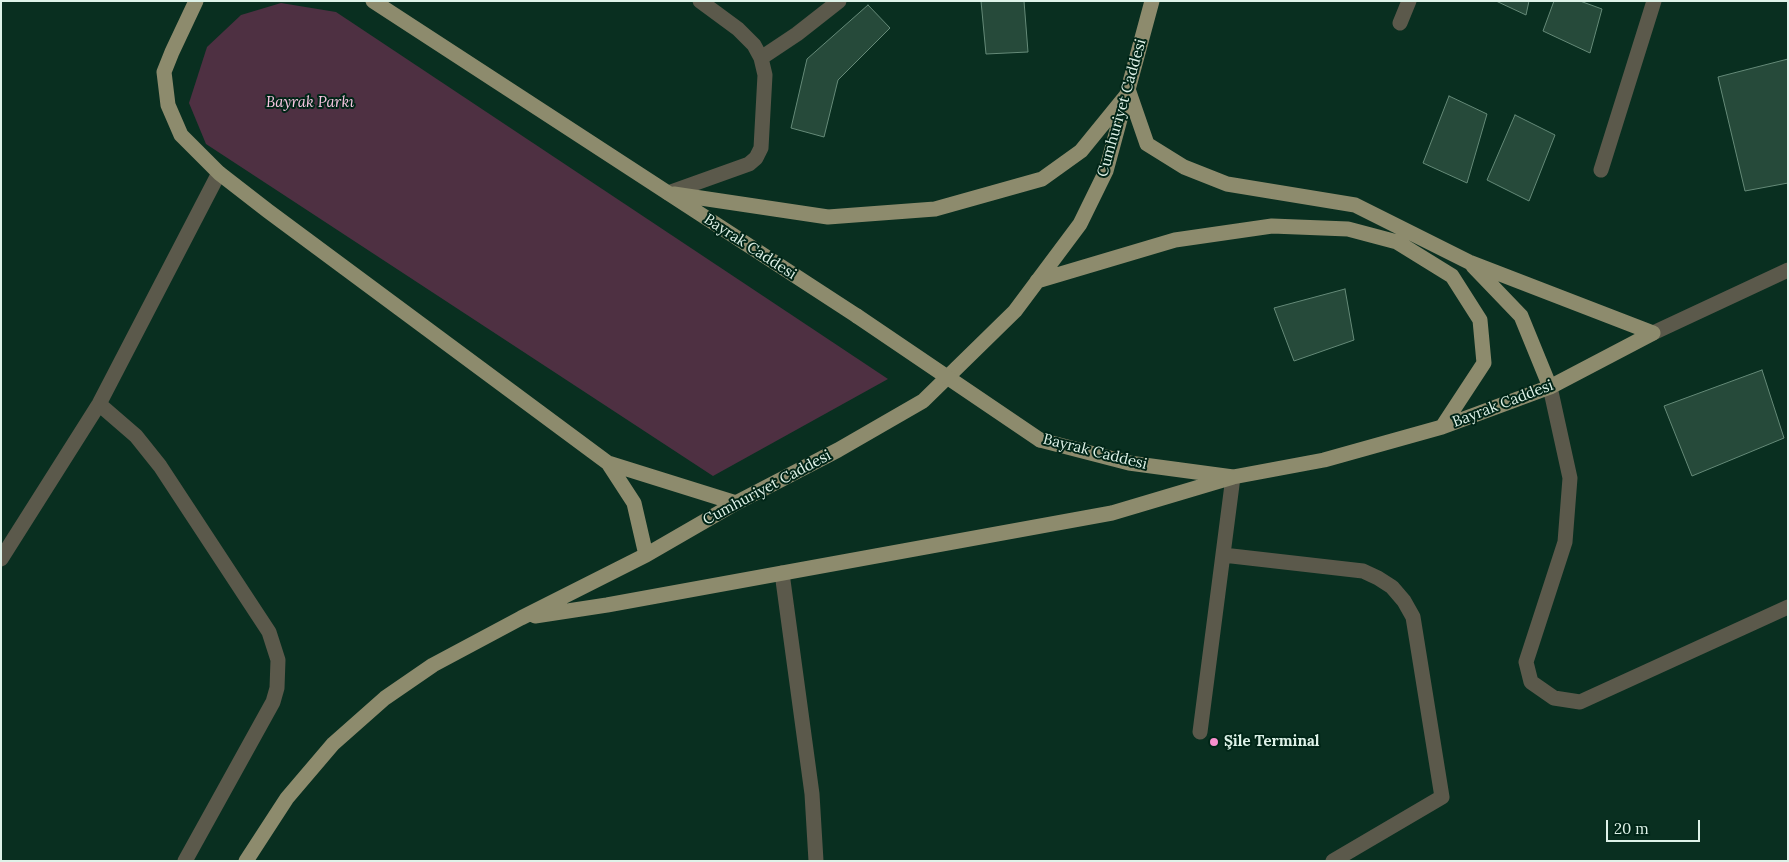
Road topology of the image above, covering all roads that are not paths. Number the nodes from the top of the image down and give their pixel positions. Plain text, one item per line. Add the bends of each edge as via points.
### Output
1 (373, 1) edge
2 (700, 1) edge
3 (839, 1) edge
4 (1152, 1) edge
5 (1409, 1) edge
6 (1654, 1) edge
7 (199, 3) edge
8 (1400, 23) dead end
9 (761, 58) junction
10 (1129, 92) junction
11 (1601, 170) dead end
12 (219, 173) junction
13 (668, 193) junction
14 (1468, 262) junction
15 (1788, 270) edge
16 (1037, 281) junction
17 (1652, 334) junction
18 (1550, 387) junction
19 (100, 404) junction
20 (1442, 427) junction
21 (608, 463) junction
22 (1233, 477) junction
23 (736, 503) junction
24 (646, 555) junction
25 (1223, 555) junction
26 (1, 559) edge
27 (782, 573) junction
28 (1788, 607) edge
29 (521, 618) junction
30 (1200, 732) dead end
31 (184, 861) edge
32 (246, 861) edge
33 (816, 861) edge
34 (1333, 861) edge

1 - 13 main road, Bayrak Caddesi
2 - 9 street via 738,29 754,45
3 - 9 street
4 - 10 main road, Cumhuriyet Caddesi
5 - 8 street
6 - 11 street
7 - 12 main road via 164,72 168,105 181,134
9 - 13 street via 765,75 761,148 756,158 734,171
10 - 13 main road via 1081,152 1042,178 935,209 828,217
10 - 14 main road via 1147,144 1184,167 1228,184 1355,205
10 - 16 main road, Cumhuriyet Caddesi via 1106,171 1080,224
12 - 19 street
12 - 21 main road
13 - 22 main road, Bayrak Caddesi, bridge via 1040,440 1129,463
14 - 17 main road
14 - 18 main road via 1521,316
15 - 17 street, Bayrak Caddesi
16 - 20 main road via 1175,240 1272,226 1348,229 1397,242 1452,276 1480,320 1484,363
16 - 23 main road, Cumhuriyet Caddesi via 1015,311 923,401
17 - 18 main road, Bayrak Caddesi
18 - 20 main road, Bayrak Caddesi
18 - 28 street via 1570,478 1565,542 1526,662 1531,682 1554,698 1580,702
19 - 26 street
19 - 31 street via 136,436 160,466 269,632 278,660 277,688 270,708
20 - 22 main road, Bayrak Caddesi via 1324,460
21 - 23 main road
21 - 24 main road via 634,503
22 - 25 street
22 - 27 main road via 1112,513
23 - 24 main road, Cumhuriyet Caddesi
24 - 29 main road, Cumhuriyet Caddesi
25 - 30 street
25 - 34 street via 1363,571 1392,587 1413,617 1442,797
27 - 29 main road
27 - 33 street via 812,794
29 - 32 main road, Cumhuriyet Caddesi via 433,665 385,698 333,744 293,791

